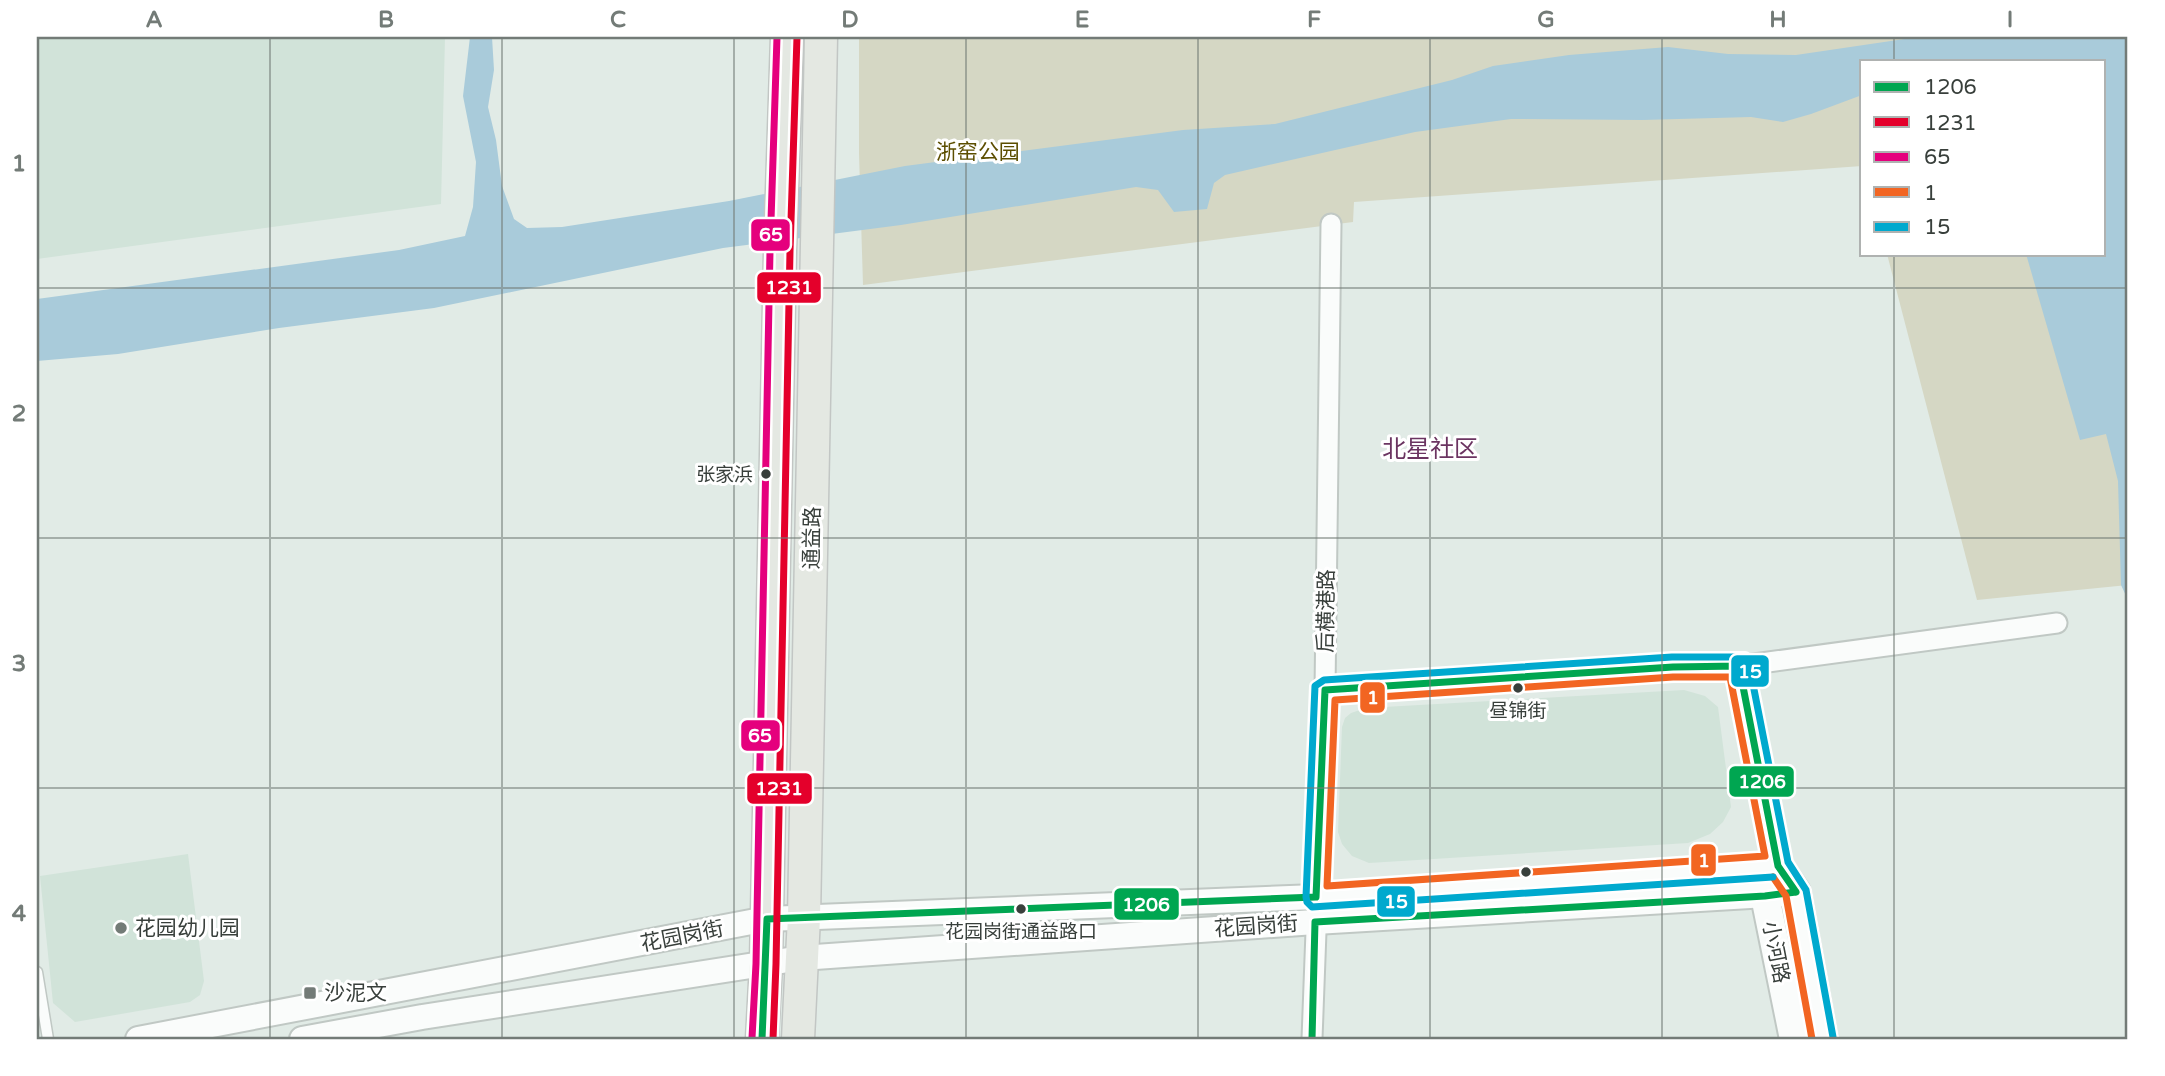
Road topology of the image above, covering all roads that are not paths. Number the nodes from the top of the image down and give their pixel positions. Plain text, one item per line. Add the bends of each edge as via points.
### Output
1 (787, 37) edge
2 (821, 37) edge
3 (1332, 224) dead end
4 (2057, 623) dead end
5 (1739, 666) junction
6 (1325, 690) junction
7 (1778, 866) junction
8 (1796, 892) junction
9 (1765, 896) junction
10 (1316, 897) junction
11 (804, 917) junction
12 (766, 919) junction
13 (1315, 922) junction
14 (801, 958) junction
15 (766, 964) junction
16 (37, 972) edge
17 (48, 1039) edge
18 (138, 1039) edge
19 (302, 1039) edge
20 (762, 1039) edge
21 (798, 1039) edge
22 (1312, 1039) edge
23 (1794, 1039) edge
24 (1824, 1039) edge

1 - 12 main road, 通益路
2 - 11 main road, 通益路
3 - 6 street, 后横港路
4 - 5 street
5 - 6 street
5 - 7 street, 小河路
6 - 10 street, 后横港路
7 - 8 main road, 小河路
7 - 9 main road, 小河路
7 - 10 street, 花园岗街
8 - 9 street, 花园岗街
8 - 24 main road, 小河路
9 - 13 street, 花园岗街
9 - 23 main road, 小河路
10 - 11 street, 花园岗街
10 - 13 street, 后横港路
11 - 12 street, 花园岗街
11 - 14 main road, 通益路
12 - 15 main road, 通益路
12 - 18 street, 花园岗街
13 - 14 street, 花园岗街
13 - 22 street, 后横港路
14 - 15 street, 花园岗街
14 - 21 main road, 通益路
15 - 19 street, 花园岗街
15 - 20 main road, 通益路
16 - 17 lane

